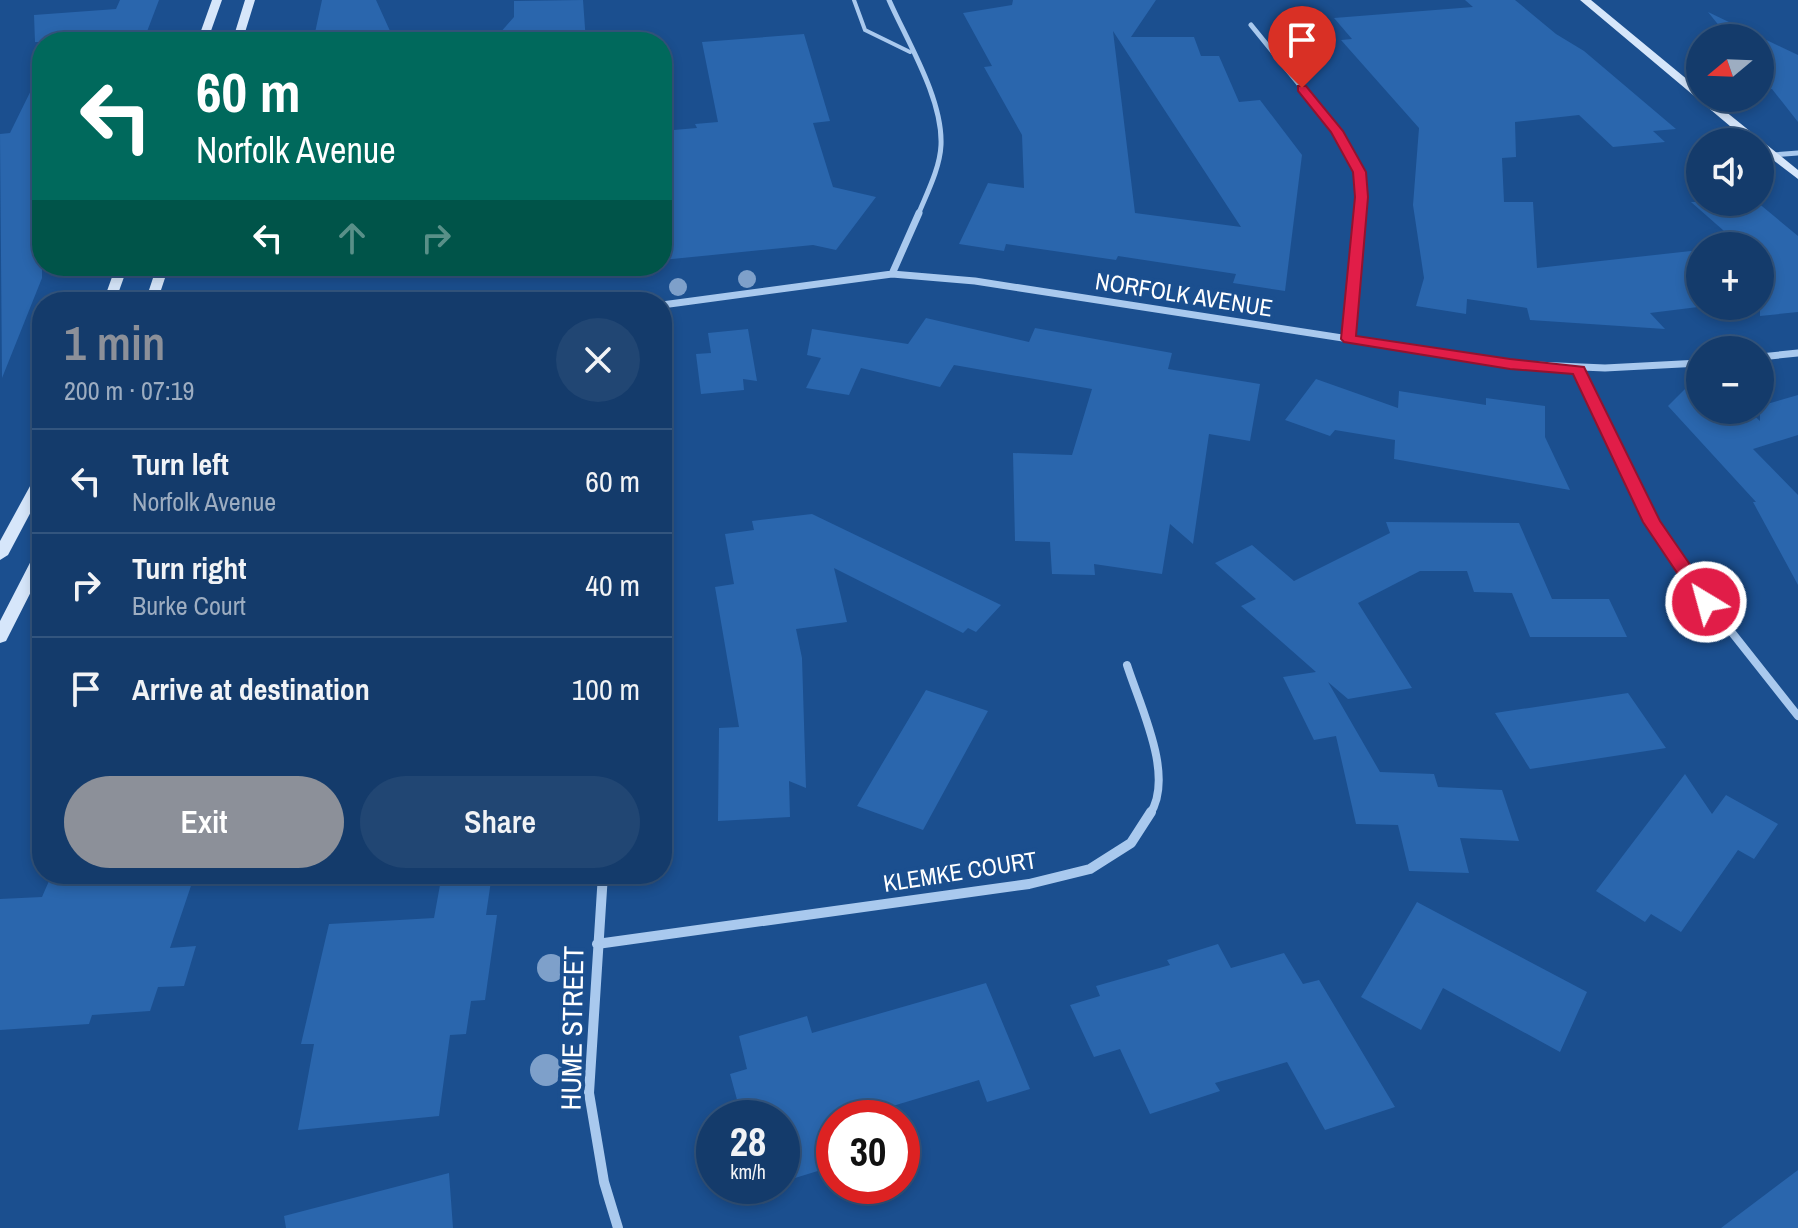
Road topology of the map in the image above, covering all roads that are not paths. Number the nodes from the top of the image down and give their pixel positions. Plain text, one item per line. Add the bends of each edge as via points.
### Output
1 (217, 0) edge
2 (250, 0) edge
3 (854, 0) edge
4 (889, 0) edge
5 (1585, 0) edge
6 (1251, 25) dead end
7 (206, 32) edge
8 (240, 32) edge
9 (910, 52) junction
10 (1686, 84) edge
11 (1720, 112) edge
12 (1739, 128) edge
13 (1798, 153) edge
14 (1774, 155) edge
15 (1774, 156) edge
16 (1798, 176) edge
17 (892, 274) junction
18 (672, 304) edge
19 (1349, 339) junction
20 (1798, 353) edge
21 (1774, 356) edge
22 (1686, 365) edge
23 (1579, 370) junction
24 (32, 496) edge
25 (0, 555) edge
26 (32, 575) edge
27 (0, 637) edge
28 (1127, 665) dead end
29 (1798, 716) edge
30 (602, 884) edge
31 (597, 944) junction
32 (618, 1228) edge

1 - 7 main road
2 - 8 main road
3 - 9 lane via 865,30
4 - 9 street
5 - 10 main road
6 - 19 street via 1337,131 1359,172
9 - 17 street via 939,123 941,146
11 - 12 main road
13 - 14 street
15 - 16 main road
17 - 18 street, NORFOLK AVENUE
17 - 19 street, NORFOLK AVENUE via 975,281
19 - 23 street, NORFOLK AVENUE
20 - 21 street
22 - 23 street, NORFOLK AVENUE
23 - 29 street via 1677,563
24 - 25 main road
26 - 27 main road
28 - 31 street, KLEMKE COURT via 1159,763 1158,802 1131,843 1090,869 1029,884
30 - 31 street, HUME STREET
31 - 32 street, HUME STREET via 589,1093 604,1182

